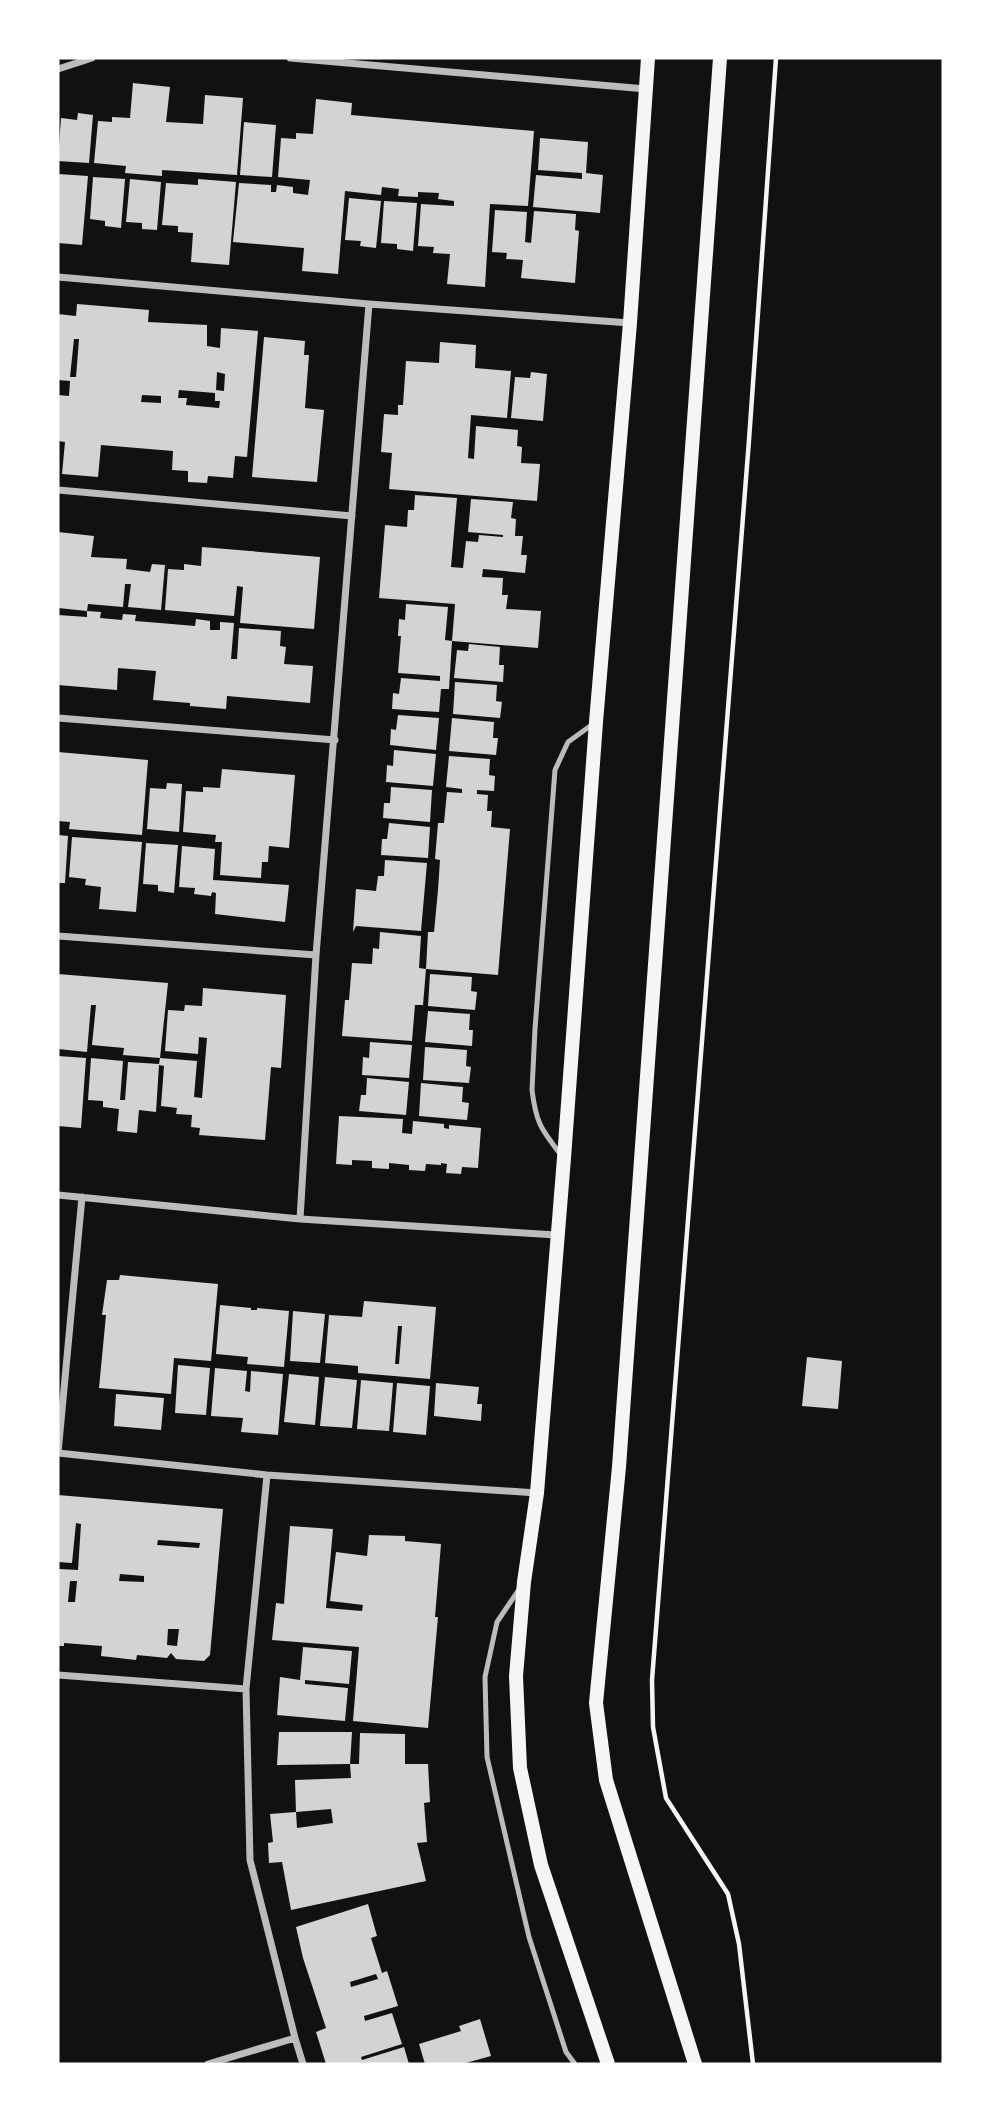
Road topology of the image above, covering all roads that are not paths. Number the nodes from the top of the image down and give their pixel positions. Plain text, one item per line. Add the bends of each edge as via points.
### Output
1 (92, 58) edge
2 (290, 58) edge
3 (648, 58) edge
4 (720, 58) edge
5 (58, 69) edge
6 (646, 89) junction
7 (58, 277) edge
8 (369, 304) junction
9 (630, 323) junction
10 (58, 490) edge
11 (352, 516) junction
12 (58, 718) edge
13 (596, 722) junction
14 (335, 740) junction
15 (58, 936) edge
16 (316, 955) junction
17 (564, 1158) junction
18 (58, 1195) edge
19 (82, 1197) junction
20 (300, 1219) junction
21 (556, 1235) junction
22 (58, 1453) edge
23 (267, 1475) junction
24 (537, 1493) junction
25 (524, 1582) junction
26 (58, 1675) edge
27 (246, 1689) junction
28 (295, 2038) junction
29 (208, 2064) edge
30 (303, 2064) edge
31 (575, 2064) edge
32 (608, 2064) edge
33 (695, 2064) edge

1 - 5 street
2 - 6 street
3 - 6 main road
4 - 33 main road via 619,1467 596,1703 606,1780
6 - 9 main road
7 - 8 street
8 - 9 street
8 - 11 street
9 - 13 main road
10 - 11 street
11 - 14 street
12 - 14 street
13 - 17 main road
13 - 17 lane via 569,742 555,770 549,841 532,1090 536,1116
14 - 16 street
15 - 16 street
16 - 20 street
17 - 21 main road
18 - 19 street
19 - 20 street
19 - 22 street
20 - 21 street
21 - 24 main road
22 - 23 street
23 - 24 street
23 - 27 street
24 - 25 main road
25 - 31 lane via 497,1622 485,1677 487,1757 529,1937 566,2052
25 - 32 main road via 516,1676 520,1768 541,1865
26 - 27 street
27 - 28 street via 250,1860
28 - 29 street
28 - 30 street

